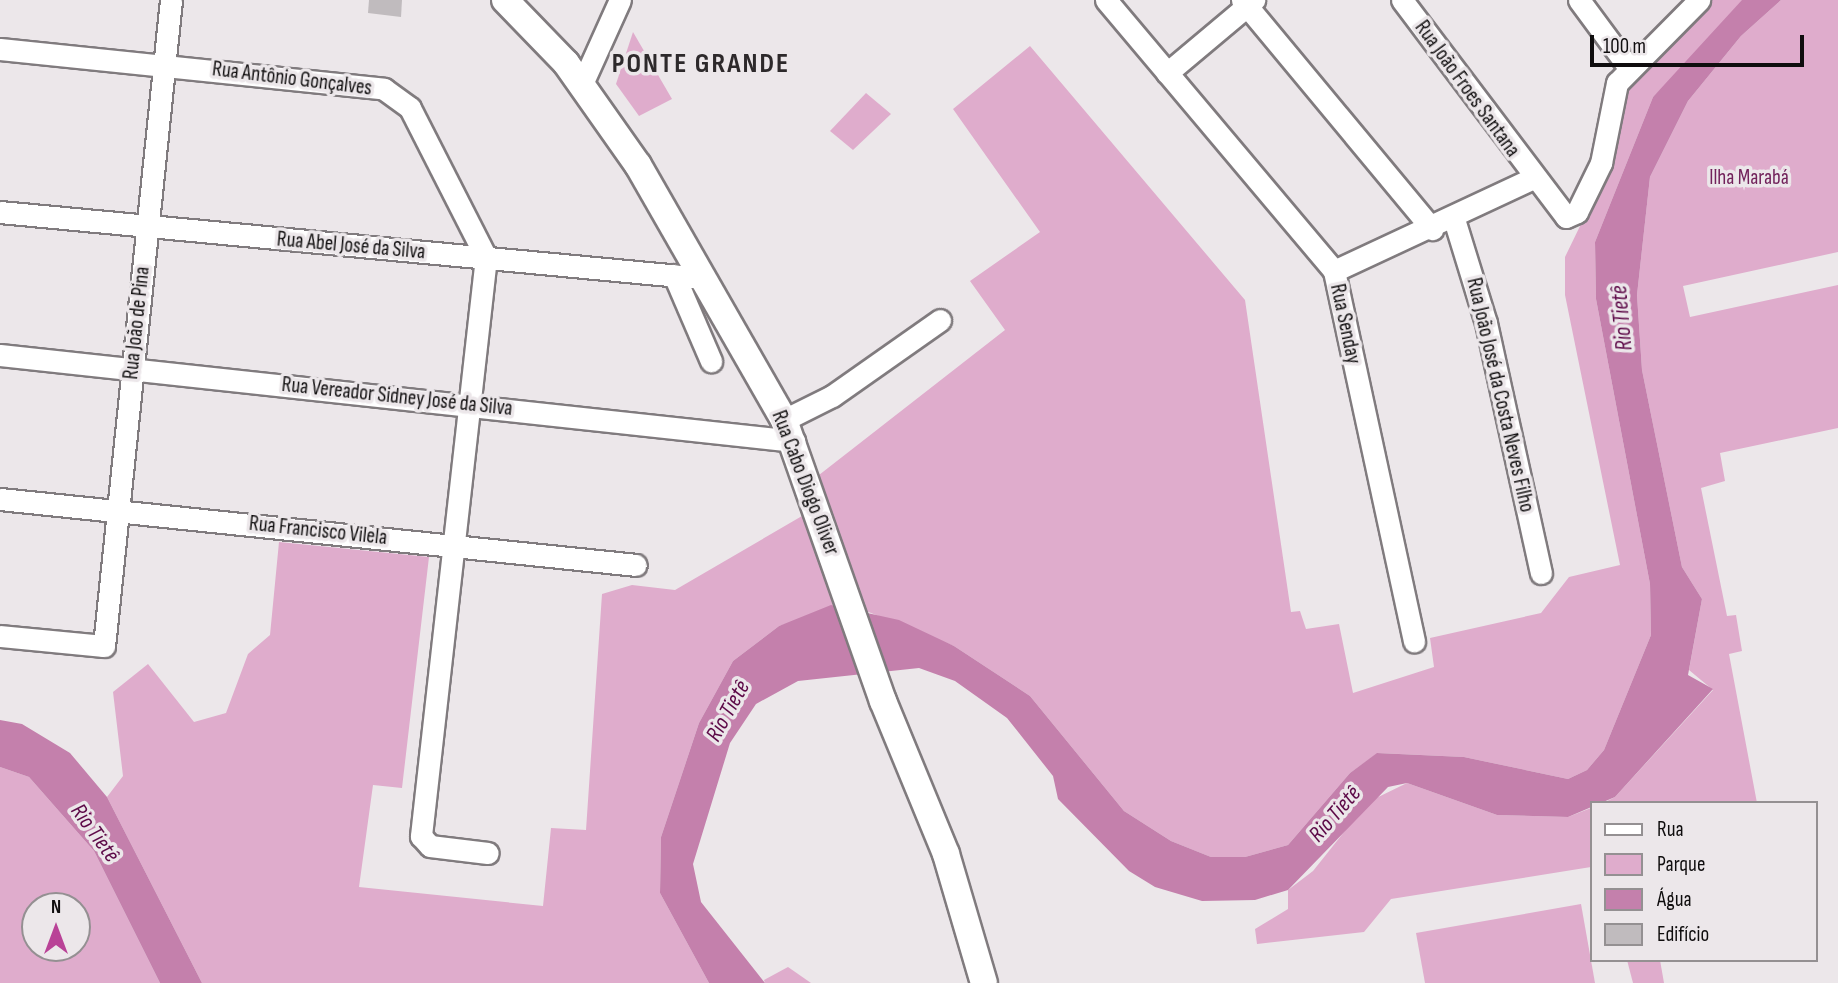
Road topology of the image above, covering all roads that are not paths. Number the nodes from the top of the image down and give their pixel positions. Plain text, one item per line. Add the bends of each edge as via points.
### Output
1 (171, 0) edge
2 (505, 0) edge
3 (620, 0) edge
4 (1106, 0) edge
5 (1402, 0) edge
6 (1579, 0) edge
7 (1699, 0) edge
8 (1248, 2) edge
9 (0, 50) edge
10 (164, 64) junction
11 (1630, 69) junction
12 (1167, 73) junction
13 (587, 79) junction
14 (1533, 178) junction
15 (0, 212) edge
16 (1454, 219) junction
17 (147, 228) junction
18 (1432, 229) junction
19 (486, 257) junction
20 (1334, 271) junction
21 (674, 275) junction
22 (701, 278) junction
23 (940, 320) dead end
24 (0, 355) edge
25 (712, 361) dead end
26 (132, 369) junction
27 (471, 405) junction
28 (789, 430) junction
29 (0, 499) edge
30 (118, 510) junction
31 (455, 545) junction
32 (636, 565) dead end
33 (1541, 573) dead end
34 (0, 636) edge
35 (1414, 641) dead end
36 (488, 853) dead end
37 (984, 983) edge

1 - 10 street, Rua João de Pina
2 - 13 main road, Rua Cabo Diogo Oliver
3 - 13 street
4 - 12 street, Rua Senday
5 - 14 street, Rua João Froes Santana
6 - 11 street
7 - 11 street
8 - 12 street
8 - 18 street
9 - 10 street, Rua Antônio Gonçalves
10 - 17 street, Rua João de Pina
10 - 19 street, Rua Antônio Gonçalves via 363,86 399,96
11 - 14 street, Rua João Froes Santana via 1611,94 1601,163 1570,217
12 - 20 street, Rua Senday
13 - 22 main road, Rua Cabo Diogo Oliver
14 - 16 street
15 - 17 street, Rua Abel José da Silva
16 - 18 street
16 - 33 street, Rua João José da Costa Neves Filho via 1482,310
17 - 19 street, Rua Abel José da Silva
17 - 26 street, Rua João de Pina
18 - 20 street
19 - 21 street, Rua Abel José da Silva
19 - 27 street
20 - 35 street, Rua Senday
21 - 22 street, Rua Abel José da Silva
21 - 25 street
22 - 28 main road, Rua Cabo Diogo Oliver
23 - 28 street
24 - 26 street, Rua Vereador Sidney José da Silva
26 - 27 street, Rua Vereador Sidney José da Silva
26 - 30 street, Rua João de Pina
27 - 28 street, Rua Vereador Sidney José da Silva
27 - 31 street
28 - 37 main road, Rua Cabo Diogo Oliver via 883,701 946,854
29 - 30 street, Rua Francisco Vilela
30 - 31 street, Rua Francisco Vilela
30 - 34 street, Rua João de Pina via 104,646
31 - 32 street, Rua Francisco Vilela
31 - 36 street via 421,836 430,846

